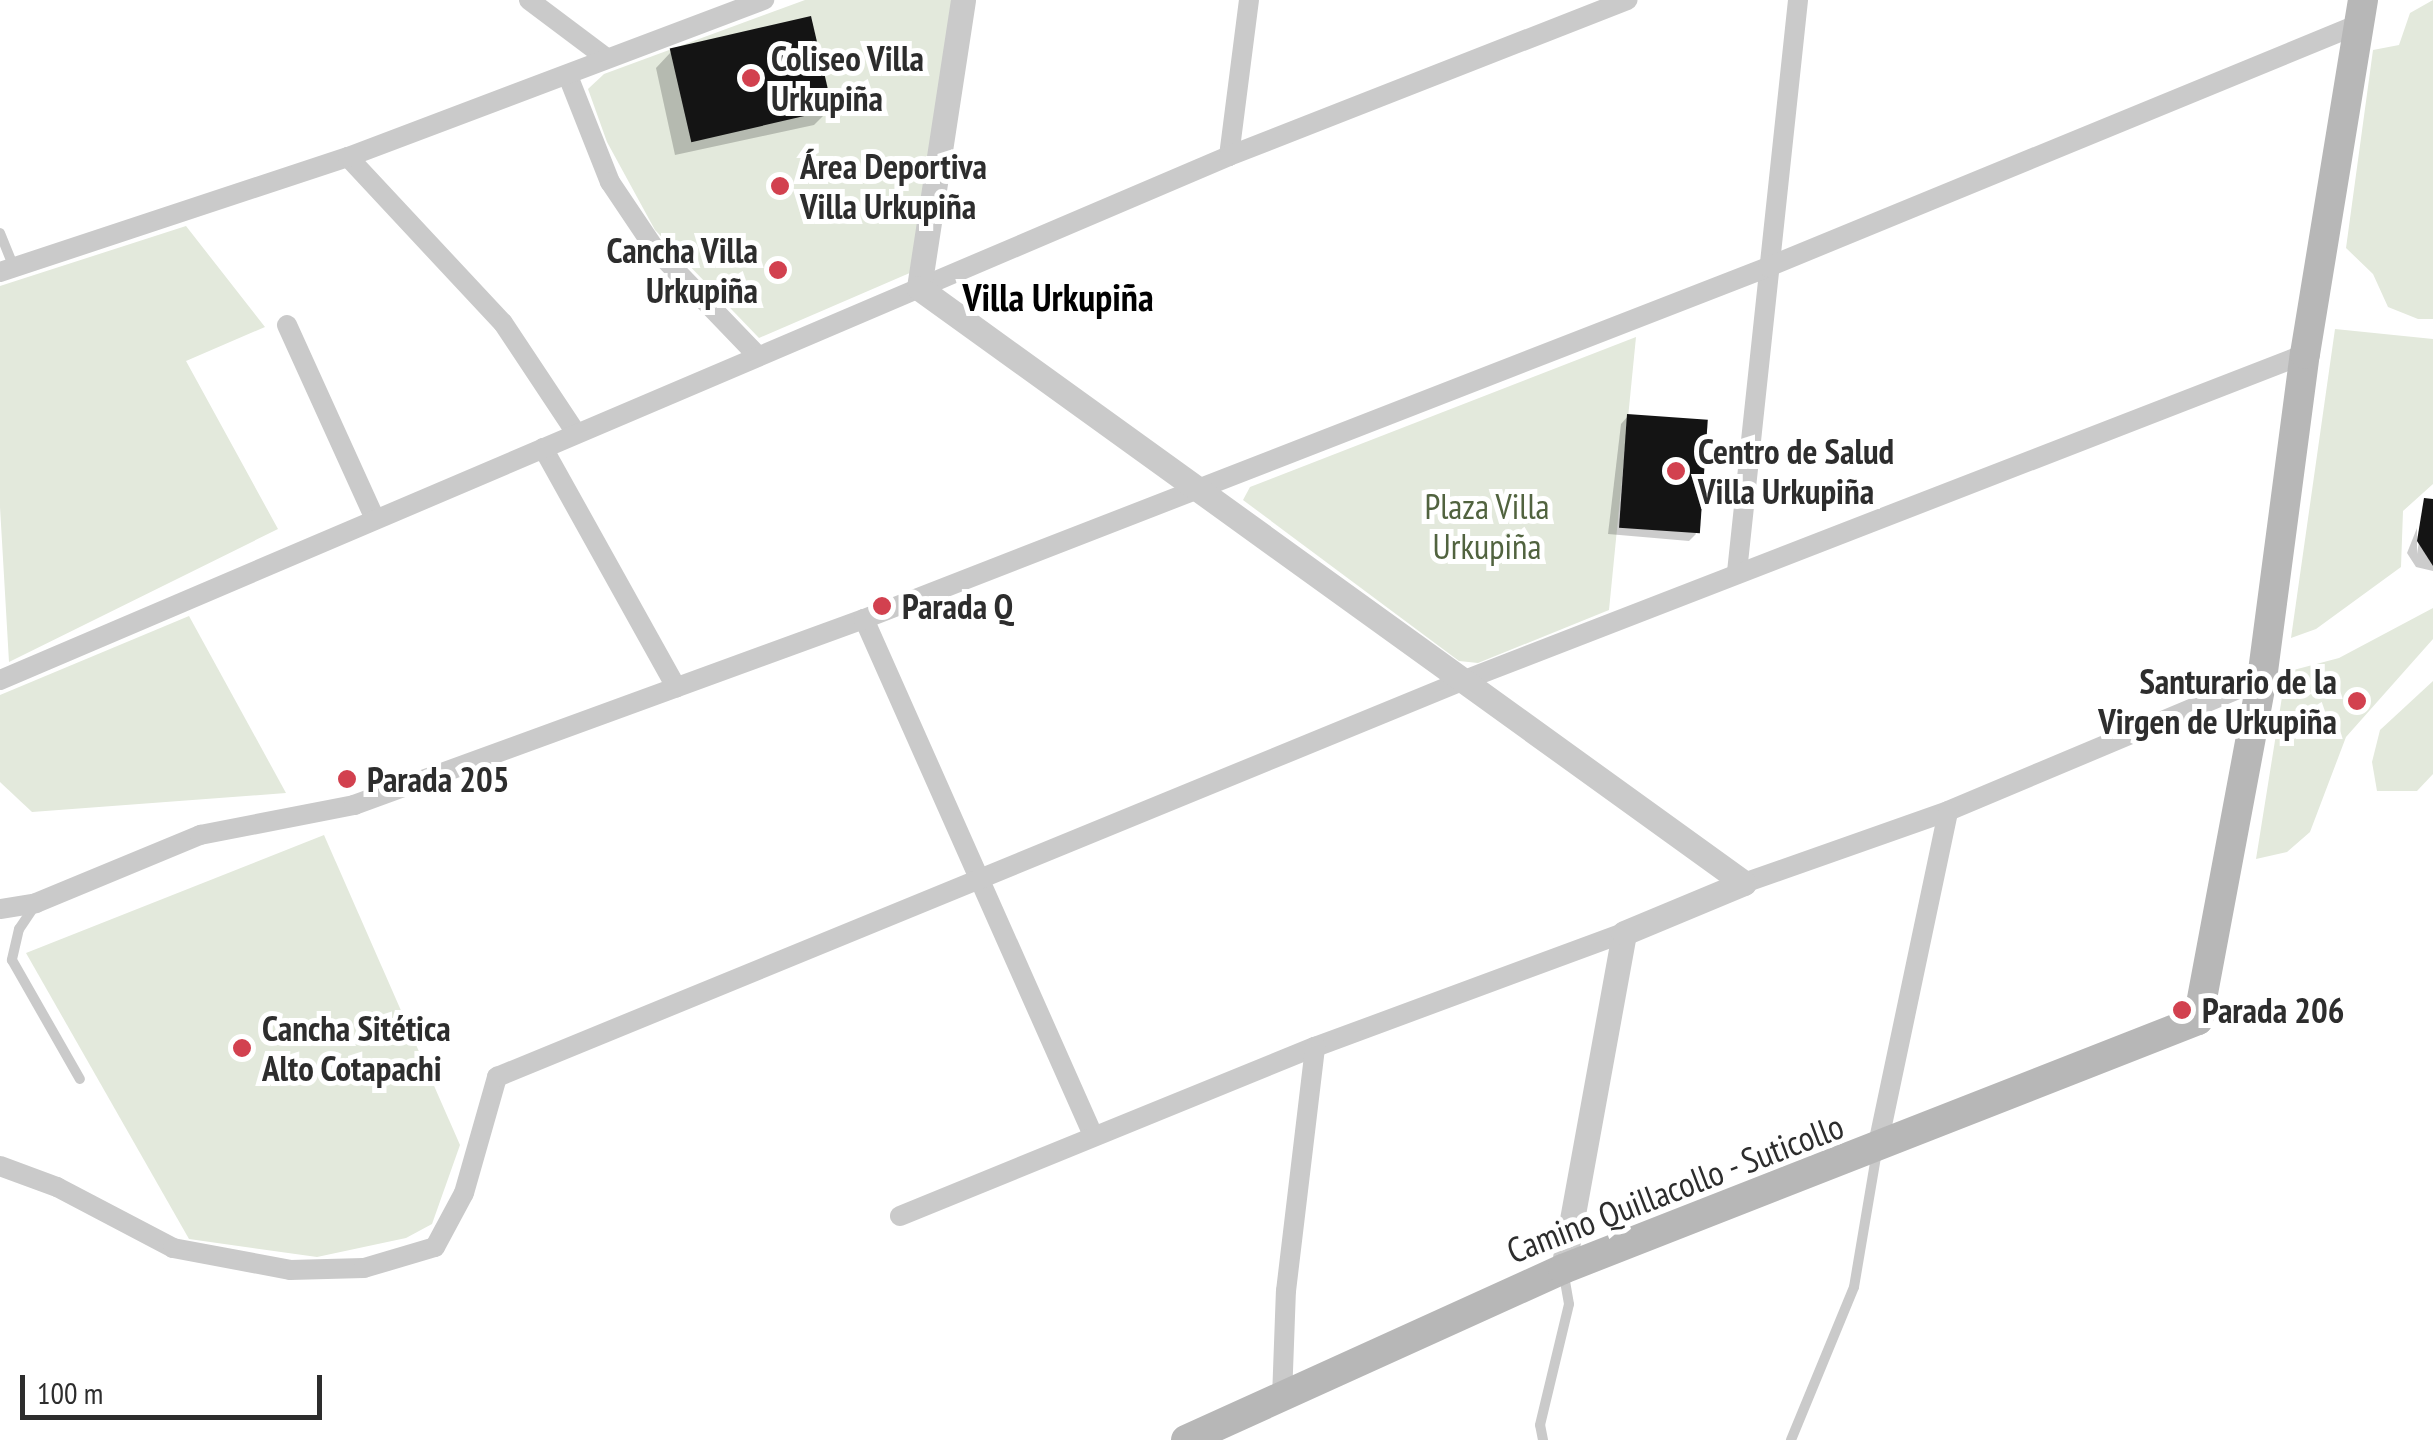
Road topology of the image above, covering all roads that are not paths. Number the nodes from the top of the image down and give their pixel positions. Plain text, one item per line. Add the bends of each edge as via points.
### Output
1 (529, 0) edge
2 (764, 0) edge
3 (962, 0) edge
4 (1249, 0) edge
5 (1628, 0) edge
6 (1798, 0) edge
7 (2361, 12) edge
8 (605, 58) junction
9 (568, 76) junction
10 (1229, 156) junction
11 (348, 157) junction
12 (0, 233) edge
13 (1768, 267) junction
14 (7, 270) edge
15 (920, 288) junction
16 (286, 325) dead end
17 (756, 354) junction
18 (2305, 354) junction
19 (576, 433) junction
20 (544, 448) junction
21 (1198, 486) junction
22 (375, 520) junction
23 (1737, 572) junction
24 (864, 619) junction
25 (2262, 679) junction
26 (0, 680) edge
27 (1462, 680) junction
28 (676, 686) junction
29 (1948, 811) junction
30 (978, 880) junction
31 (1744, 883) junction
32 (36, 903) junction
33 (0, 909) edge
34 (1624, 933) junction
35 (1315, 1047) junction
36 (80, 1079) dead end
37 (1093, 1135) junction
38 (1877, 1149) junction
39 (0, 1166) edge
40 (900, 1216) dead end
41 (1562, 1269) junction
42 (1282, 1398) junction
43 (1186, 1440) edge
44 (1544, 1440) edge
45 (1791, 1440) edge

1 - 8 street
2 - 8 street
3 - 15 street
4 - 10 street
5 - 10 street
6 - 13 street
7 - 13 street
7 - 18 main road
8 - 9 street
9 - 11 street
9 - 17 street via 610,182 655,250
10 - 15 street
11 - 14 street
11 - 19 street via 502,324
12 - 14 lane
13 - 21 street
13 - 23 street
15 - 17 street
15 - 21 street
16 - 22 street
17 - 19 street
18 - 23 street
18 - 25 main road
19 - 20 street
20 - 22 street
20 - 28 street
21 - 24 street
21 - 27 street
22 - 26 street
23 - 27 street
24 - 28 street
24 - 30 street
25 - 29 street
25 - 38 main road, Camino Quillacollo - Suticollo via 2198,1020
27 - 30 street
27 - 31 street
28 - 32 street via 354,806 200,835
29 - 31 street
29 - 38 street
30 - 37 street
30 - 39 street via 496,1077 464,1193 435,1246 364,1268 290,1270 173,1248 56,1187
31 - 34 street
32 - 33 street
32 - 36 lane via 19,929 12,960
34 - 35 street
34 - 41 street
35 - 37 street
35 - 42 street via 1286,1291
37 - 40 street
38 - 41 main road, Camino Quillacollo - Suticollo
38 - 45 lane via 1854,1288
41 - 42 main road, Camino Quillacollo - Suticollo
41 - 44 lane via 1569,1304 1540,1425
42 - 43 main road, Camino Quillacollo - Suticollo

